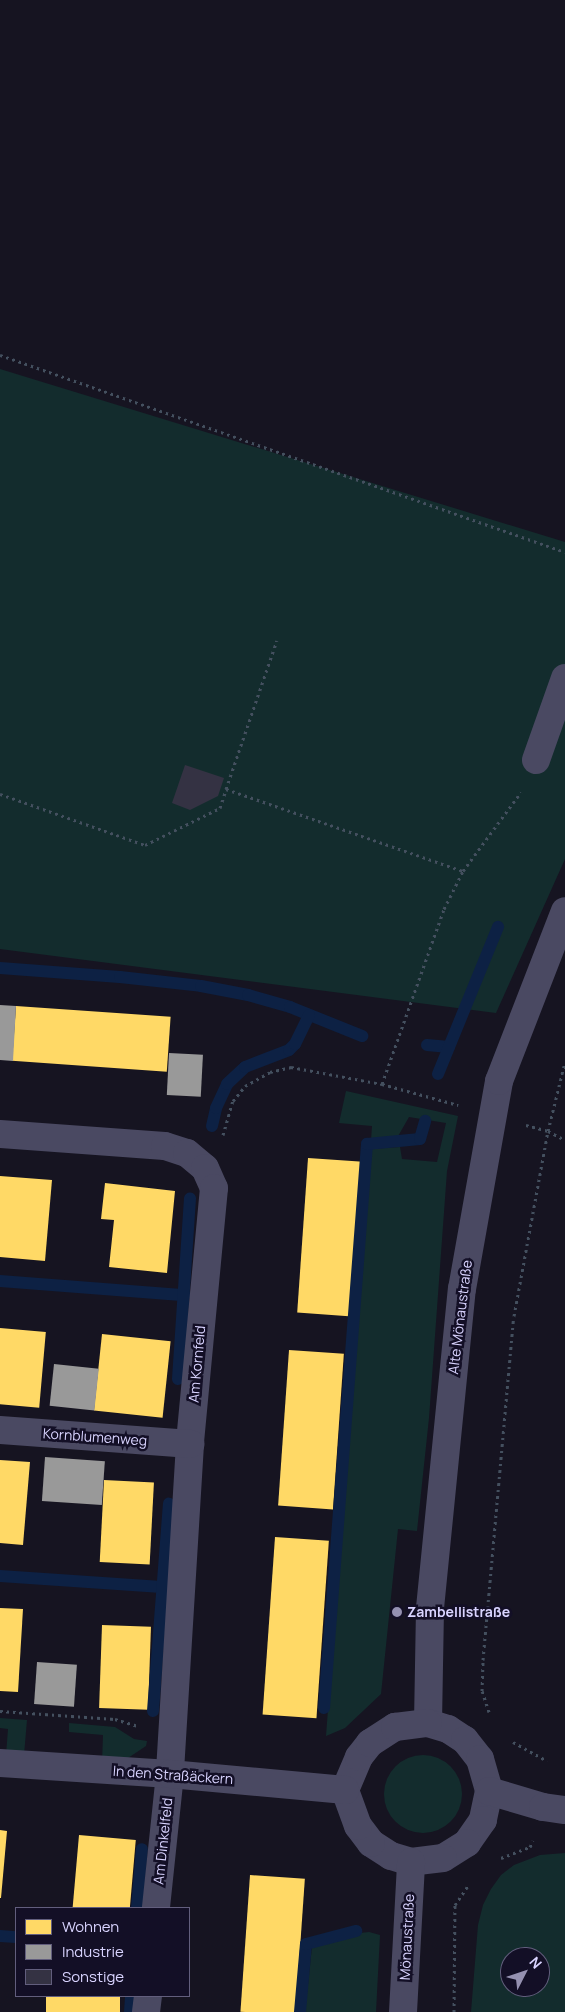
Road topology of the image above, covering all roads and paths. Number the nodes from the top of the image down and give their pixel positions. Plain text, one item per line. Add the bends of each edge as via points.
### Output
1 (0, 355) edge
2 (565, 552) edge
3 (277, 640) dead end
4 (565, 678) edge
5 (536, 760) joint
6 (226, 789) junction
7 (0, 794) edge
8 (463, 871) junction
9 (563, 917) edge
10 (565, 1062) edge
11 (548, 1131) junction
12 (0, 1134) edge
13 (565, 1140) edge
14 (205, 1168) junction
15 (0, 1430) edge
16 (190, 1444) junction
17 (0, 1711) edge
18 (491, 1714) dead end
19 (428, 1723) junction
20 (172, 1736) junction
21 (509, 1737) dead end
22 (547, 1761) dead end
23 (0, 1763) edge
24 (170, 1774) junction
25 (345, 1790) junction
26 (489, 1791) junction
27 (565, 1810) edge
28 (536, 1835) dead end
29 (411, 1862) junction
30 (493, 1862) dead end
31 (472, 1881) dead end
32 (156, 1907) edge
33 (148, 1997) edge
34 (146, 2012) edge
35 (403, 2012) edge
36 (454, 2012) edge

1 - 2 path
3 - 6 path
4 - 5 street
5 - 8 path via 517,799
6 - 7 path via 220,808 145,845
6 - 8 path
8 - 14 path via 444,909 382,1084 290,1067 270,1072 245,1086 233,1101 222,1139
9 - 19 street, Alte Mönaustraße via 499,1082 462,1289 430,1608
10 - 11 path
11 - 13 path
11 - 18 path via 514,1316 483,1660 482,1691
12 - 14 street via 165,1146 187,1153
14 - 16 street, Am Kornfeld via 214,1188
15 - 16 street, Kornblumenweg
16 - 20 street, Am Kornfeld
17 - 20 path via 115,1719
19 - 25 street via 395,1727 370,1743
19 - 26 street via 448,1729 465,1740 480,1759
20 - 24 street, Am Kornfeld
21 - 22 path via 516,1745
23 - 24 street, In den Straßäckern
24 - 25 street, In den Straßäckern
24 - 32 street, Am Dinkelfeld
25 - 29 street via 358,1826 371,1843 391,1856
26 - 27 street
26 - 29 street via 483,1820 467,1843 443,1858
28 - 30 path via 530,1848
29 - 35 street, Mönaustraße
31 - 36 path via 455,1905
33 - 34 street

